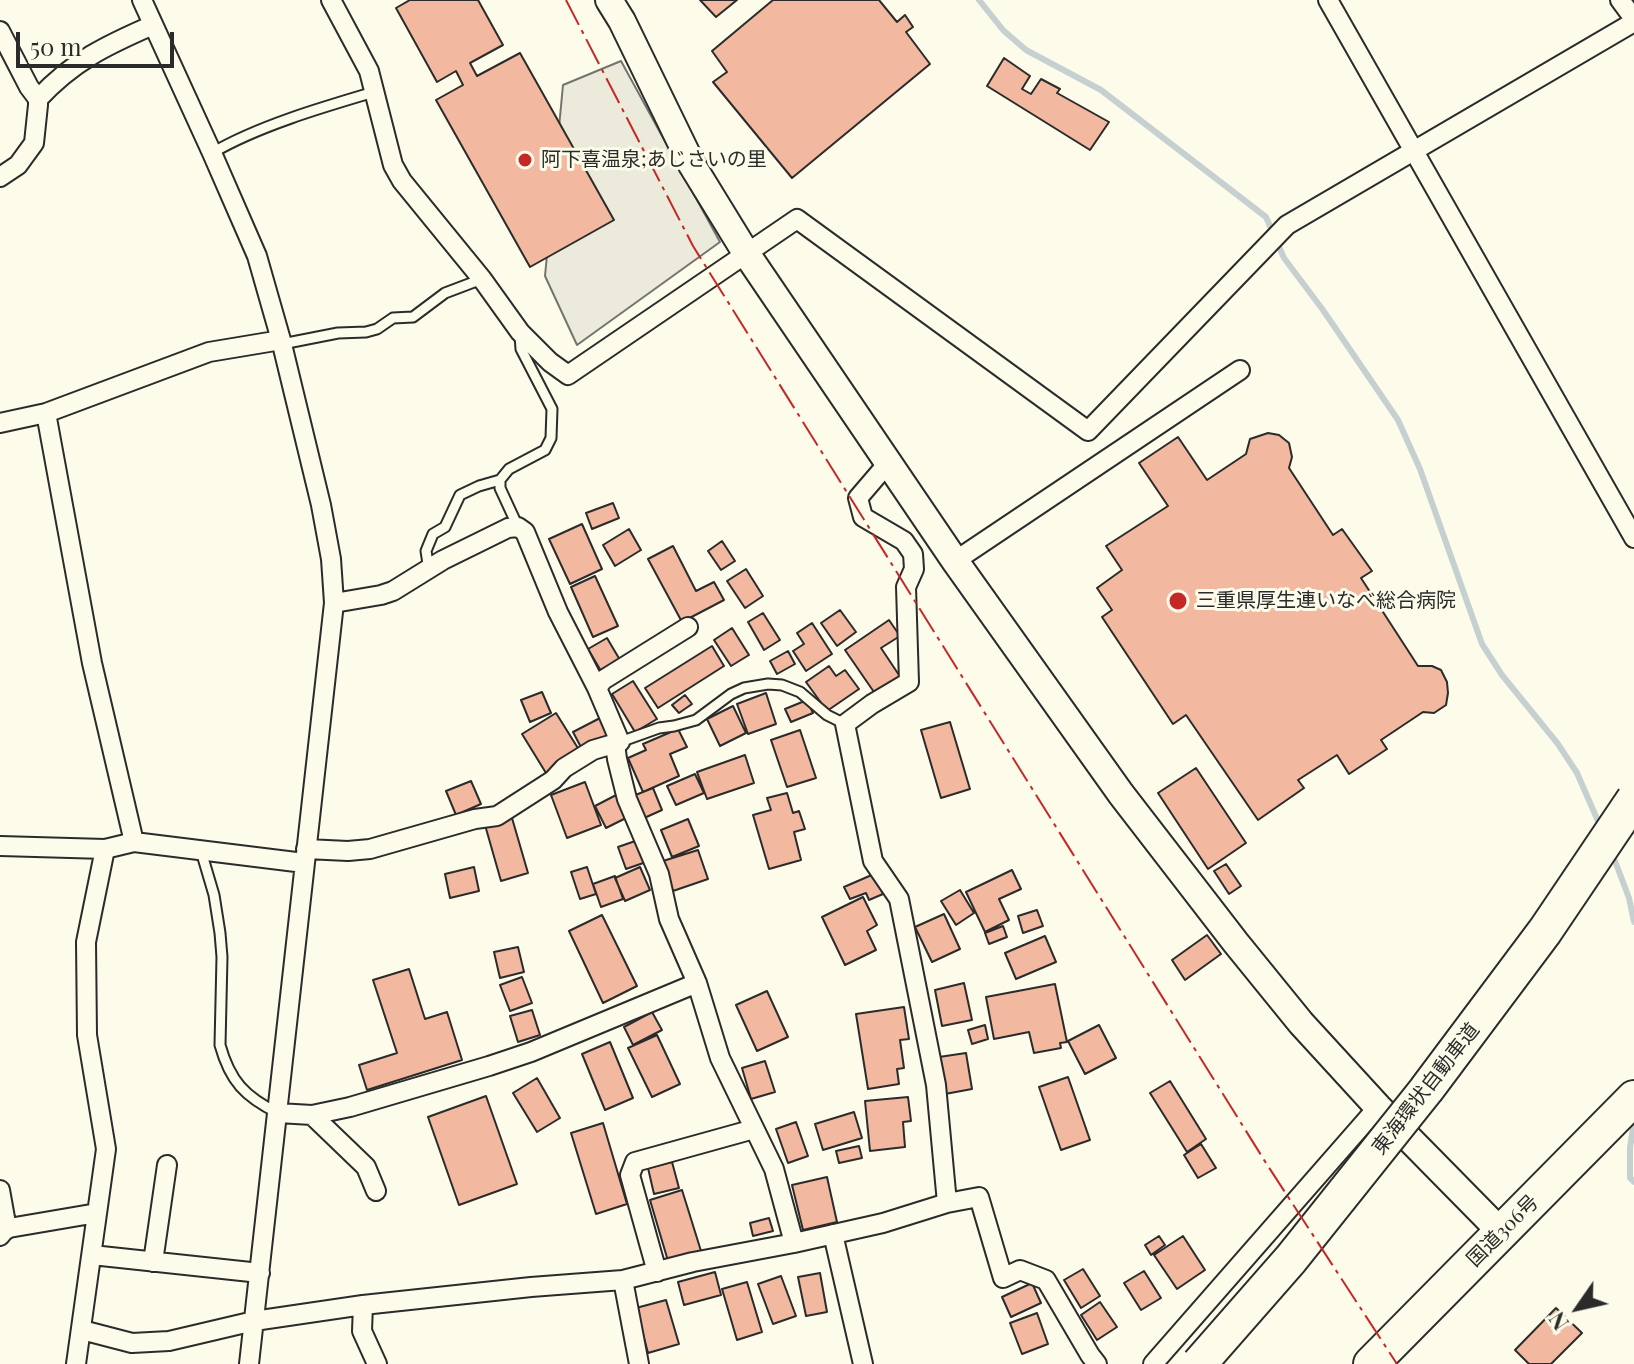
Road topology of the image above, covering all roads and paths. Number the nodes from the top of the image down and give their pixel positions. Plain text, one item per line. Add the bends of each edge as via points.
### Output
1 (142, 0) edge
2 (331, 0) edge
3 (609, 0) edge
4 (1328, 0) edge
5 (1620, 0) edge
6 (1634, 21) edge
7 (153, 25) junction
8 (0, 31) edge
9 (374, 92) junction
10 (38, 99) junction
11 (1414, 152) junction
12 (212, 153) junction
13 (0, 176) edge
14 (746, 253) junction
15 (482, 279) junction
16 (520, 332) junction
17 (282, 342) junction
18 (1240, 370) dead end
19 (46, 413) junction
20 (0, 423) edge
21 (888, 463) junction
22 (500, 480) junction
23 (518, 527) junction
24 (1634, 538) edge
25 (955, 561) junction
26 (429, 570) junction
27 (334, 603) junction
28 (688, 627) dead end
29 (597, 688) junction
30 (845, 724) junction
31 (618, 743) junction
32 (1634, 799) edge
33 (134, 842) junction
34 (0, 846) edge
35 (105, 849) junction
36 (201, 851) junction
37 (305, 856) junction
38 (697, 983) junction
39 (1634, 1098) edge
40 (1378, 1107) junction
41 (278, 1113) junction
42 (312, 1115) junction
43 (754, 1129) junction
44 (167, 1165) dead end
45 (0, 1190) edge
46 (376, 1191) dead end
47 (947, 1203) junction
48 (97, 1213) junction
49 (3, 1232) edge
50 (1502, 1233) junction
51 (833, 1234) junction
52 (794, 1243) junction
53 (92, 1255) junction
54 (153, 1262) junction
55 (657, 1272) junction
56 (260, 1273) junction
57 (623, 1280) junction
58 (363, 1305) junction
59 (254, 1321) junction
60 (82, 1330) junction
61 (76, 1364) edge
62 (249, 1364) edge
63 (377, 1364) edge
64 (639, 1364) edge
65 (863, 1364) edge
66 (1097, 1364) edge
67 (1153, 1364) edge
68 (1199, 1364) edge
69 (1371, 1364) edge

1 - 7 street
2 - 9 street via 369,71
3 - 14 street via 692,165
4 - 11 street
5 - 6 street
6 - 11 street
7 - 10 street via 91,54
7 - 12 street
8 - 10 street
9 - 12 lane
9 - 15 street via 402,181
10 - 13 street via 34,143 18,165
11 - 14 street via 1287,225 1088,431 797,219
11 - 24 street
12 - 17 street via 257,256
14 - 16 street via 568,375
14 - 21 street
15 - 16 street
15 - 17 lane via 445,293 413,317 393,318 377,329
16 - 22 lane via 521,349 552,409 551,438 545,450 509,469
17 - 19 street via 209,352
17 - 27 street via 321,505
18 - 25 street
19 - 20 street
19 - 33 street via 92,663
21 - 25 street
21 - 30 street via 858,498 863,517 904,541 913,554 914,569 906,587 909,682
22 - 23 lane
22 - 26 lane via 460,495 445,527 433,534 426,551
23 - 26 street
23 - 29 street via 525,532
25 - 40 street via 1154,838 1301,1023
26 - 27 street via 393,591
27 - 37 street
28 - 29 street
29 - 31 street
30 - 31 lane via 800,692 768,684 731,694 696,720
30 - 47 street via 873,861 899,899 936,1085
31 - 37 street via 593,750 497,816 370,849
31 - 38 street via 627,799
32 - 68 highway, 東海環状自動車道, bridge via 1545,931 1426,1090
33 - 35 street
33 - 36 street
34 - 35 street
35 - 48 street via 86,942 87,1035 106,1149
36 - 37 street
36 - 41 lane via 220,933 223,1057 235,1083
37 - 41 street
38 - 42 street via 531,1052
38 - 43 street via 720,1058
39 - 50 highway, 国道306号
40 - 50 street
40 - 67 street
41 - 42 street
41 - 56 street
42 - 46 street via 366,1167
43 - 52 street via 774,1169
43 - 55 street via 635,1162 630,1175
44 - 54 street
45 - 49 street
47 - 51 street
47 - 66 street via 979,1197 1003,1278 1020,1270 1046,1280
48 - 49 street
48 - 53 street
50 - 69 highway, 国道306号
51 - 52 street
51 - 65 street
52 - 55 street
53 - 54 street
53 - 60 street
54 - 56 street
55 - 57 street
56 - 59 street
57 - 58 street
57 - 64 street
58 - 59 street
58 - 63 street via 362,1331
59 - 60 street via 169,1341 132,1343
59 - 62 street
60 - 61 street

